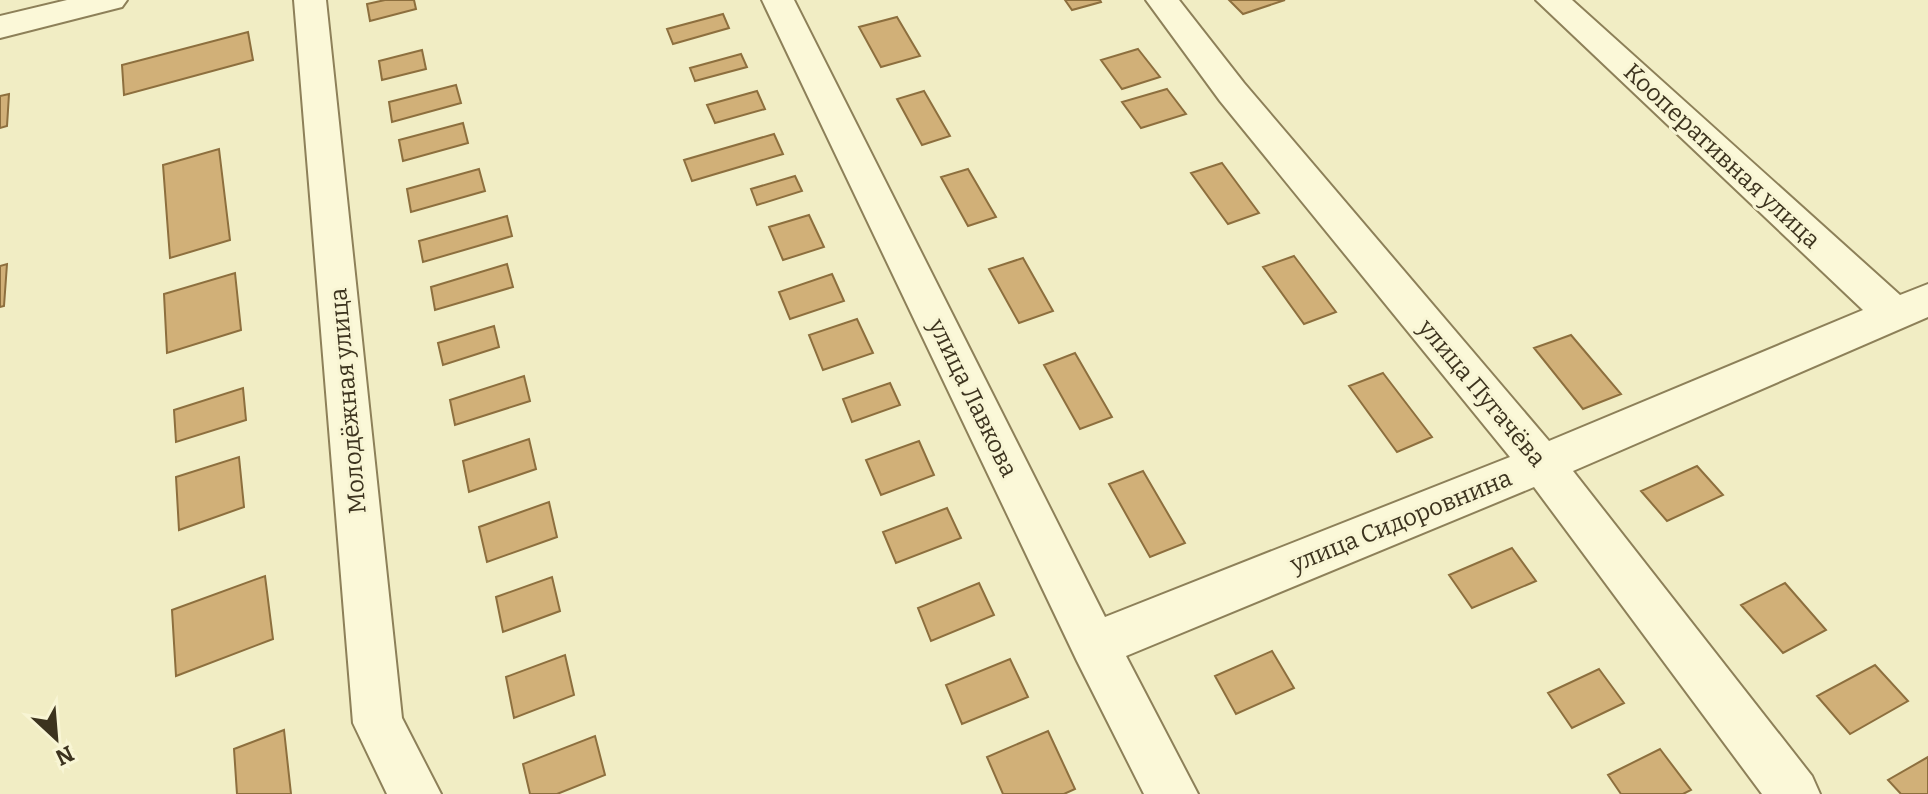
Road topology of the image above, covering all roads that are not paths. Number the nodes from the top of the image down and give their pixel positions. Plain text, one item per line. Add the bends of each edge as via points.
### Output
1 (111, 0) edge
2 (310, 0) edge
3 (778, 0) edge
4 (1162, 0) edge
5 (1552, 0) edge
6 (0, 27) edge
7 (1910, 306) edge
8 (1542, 464) junction
9 (1094, 645) junction
10 (415, 794) edge
11 (1172, 794) edge
12 (1794, 794) edge

1 - 6 street
2 - 10 street, Молодёжная улица via 378,723
3 - 9 street, улица Лавкова
4 - 8 street, улица Пугачёва via 1232,92
5 - 7 street, Кооперативная улица
7 - 8 street, улица Сидоровнина
8 - 9 street, улица Сидоровнина
8 - 12 street, улица Пугачёва
9 - 11 street, улица Лавкова

